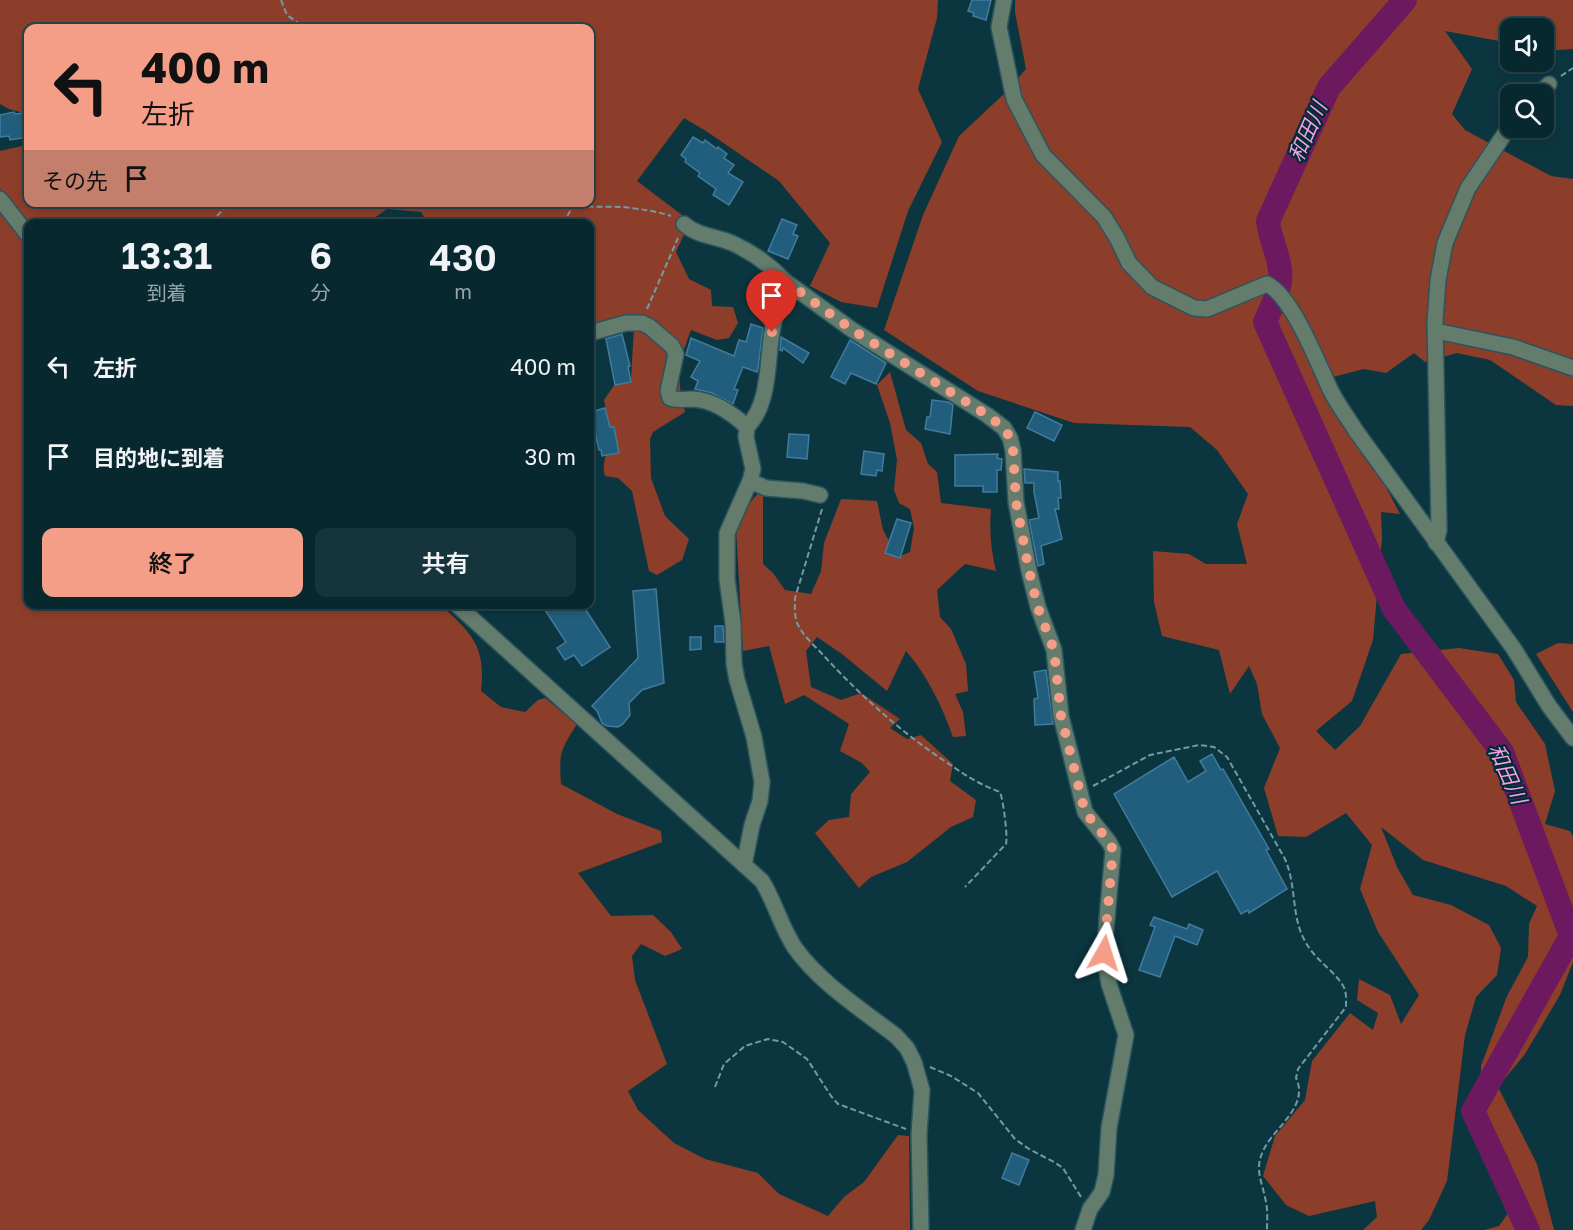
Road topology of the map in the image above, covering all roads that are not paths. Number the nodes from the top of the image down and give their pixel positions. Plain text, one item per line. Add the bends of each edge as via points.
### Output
1 (1004, 0) edge
2 (1502, 138) edge
3 (0, 199) edge
4 (684, 224) road end
5 (24, 230) edge
6 (785, 281) junction
7 (1436, 331) junction
8 (594, 332) edge
9 (1573, 368) edge
10 (747, 427) junction
11 (750, 482) junction
12 (820, 495) road end
13 (1436, 543) junction
14 (462, 609) edge
15 (1573, 738) edge
16 (744, 865) junction
17 (921, 1230) edge
18 (1083, 1230) edge

1 - 13 street via 999,27 1014,99 1043,155 1104,217 1129,263 1152,287 1169,297 1207,309 1267,284 1274,288 1292,312 1356,431
2 - 7 street via 1468,188 1445,243 1438,280
3 - 5 street
4 - 6 street via 692,231 753,254
6 - 10 street via 760,408
6 - 18 street via 851,329 987,415 1010,438 1016,502 1038,608 1054,650 1061,716 1085,812 1113,850 1104,953 1109,984 1126,1035 1109,1128 1106,1175
7 - 9 street via 1513,347
7 - 13 street via 1440,530
8 - 10 street via 626,322 651,327 676,354 670,398 704,400 733,414
10 - 11 street via 753,469
11 - 12 street
11 - 16 street via 727,533 734,664 762,782
13 - 15 street
14 - 16 street
16 - 17 street via 762,881 793,945 813,972 896,1036 914,1062 922,1090

